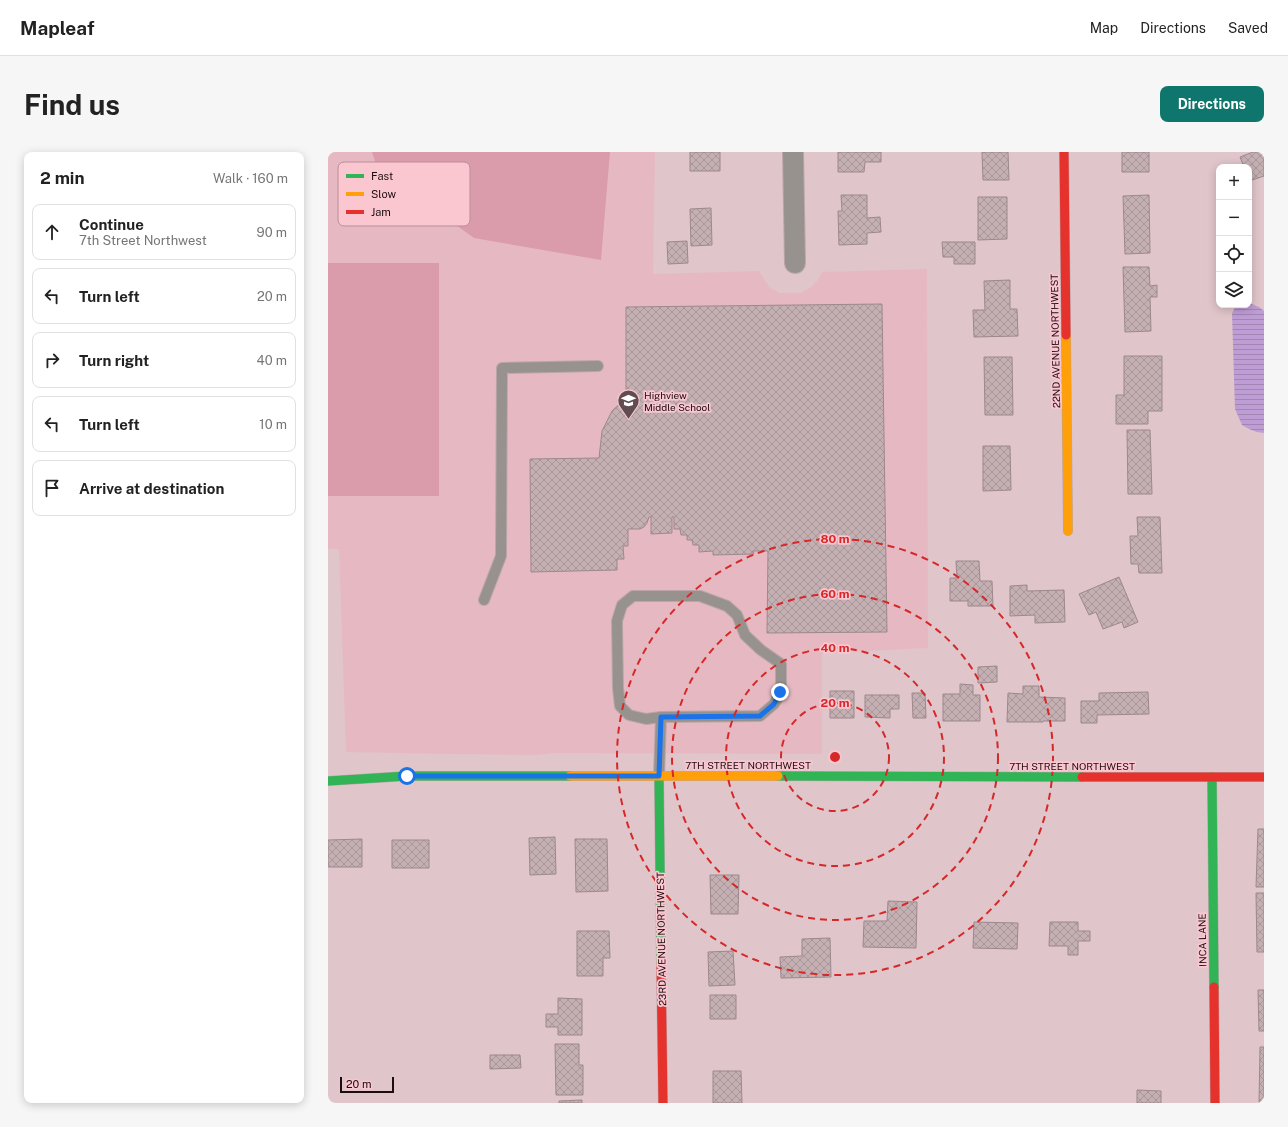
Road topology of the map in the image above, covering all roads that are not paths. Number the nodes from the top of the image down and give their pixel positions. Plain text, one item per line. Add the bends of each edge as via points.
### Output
1 (793, 152) edge
2 (1064, 152) edge
3 (795, 263) dead end
4 (598, 366) dead end
5 (1068, 531) dead end
6 (484, 600) dead end
7 (661, 717) junction
8 (659, 776) junction
9 (1212, 777) junction
10 (1264, 777) edge
11 (328, 781) edge
12 (663, 1103) edge
13 (1215, 1103) edge

1 - 3 street
2 - 5 street, 22ND AVENUE NORTHWEST
4 - 6 lane via 502,368 501,556
7 - 7 lane via 760,716 774,704 780,692 781,664 745,635 737,615 727,606 700,596 633,596 622,605 617,621 620,706 629,715 646,719
7 - 8 lane
8 - 9 street, 7TH STREET NORTHWEST
8 - 11 street, 7TH STREET NORTHWEST via 407,776
8 - 12 street, 23RD AVENUE NORTHWEST
9 - 10 street, 7TH STREET NORTHWEST
9 - 13 street, INCA LANE

